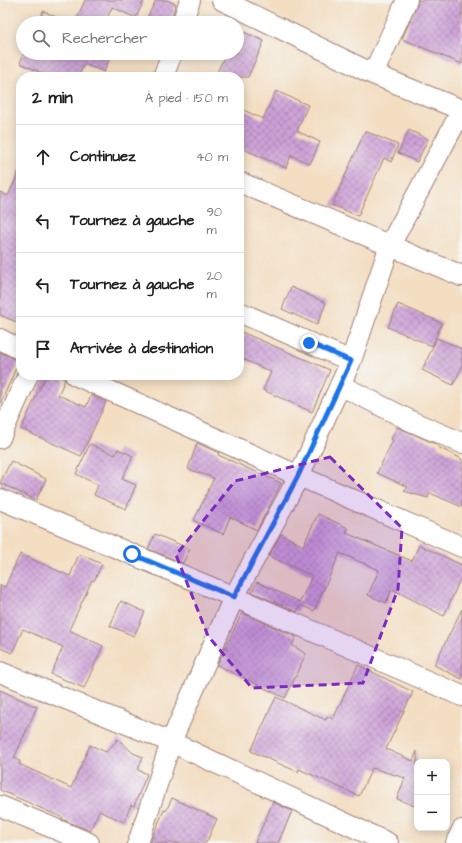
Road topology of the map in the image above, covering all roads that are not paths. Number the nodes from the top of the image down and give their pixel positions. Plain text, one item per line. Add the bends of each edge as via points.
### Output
1 (190, 0) edge
2 (222, 0) edge
3 (407, 0) edge
4 (184, 16) edge
5 (170, 60) edge
6 (166, 72) edge
7 (373, 74) junction
8 (462, 110) edge
9 (244, 184) edge
10 (390, 245) junction
11 (462, 276) edge
12 (244, 314) edge
13 (0, 339) edge
14 (16, 347) edge
15 (351, 361) junction
16 (26, 380) edge
17 (86, 380) edge
18 (340, 385) junction
19 (0, 438) edge
20 (462, 443) edge
21 (298, 476) junction
22 (0, 499) edge
23 (462, 547) edge
24 (234, 597) junction
25 (0, 672) edge
26 (462, 696) edge
27 (171, 742) junction
28 (0, 806) edge
29 (462, 830) edge
30 (89, 843) edge
31 (138, 843) edge
32 (388, 843) edge
33 (456, 843) edge

1 - 4 street
2 - 7 street
3 - 7 street
5 - 6 street
7 - 8 street
8 - 10 street
9 - 10 street
10 - 11 street
10 - 15 street
12 - 15 street
13 - 14 street
15 - 18 street
16 - 19 street
17 - 21 street
18 - 20 street via 413,422
18 - 21 street
21 - 23 street
21 - 24 street
22 - 24 street
24 - 26 street
24 - 27 street
25 - 27 street
27 - 31 street
27 - 32 street
28 - 30 street
29 - 33 street

